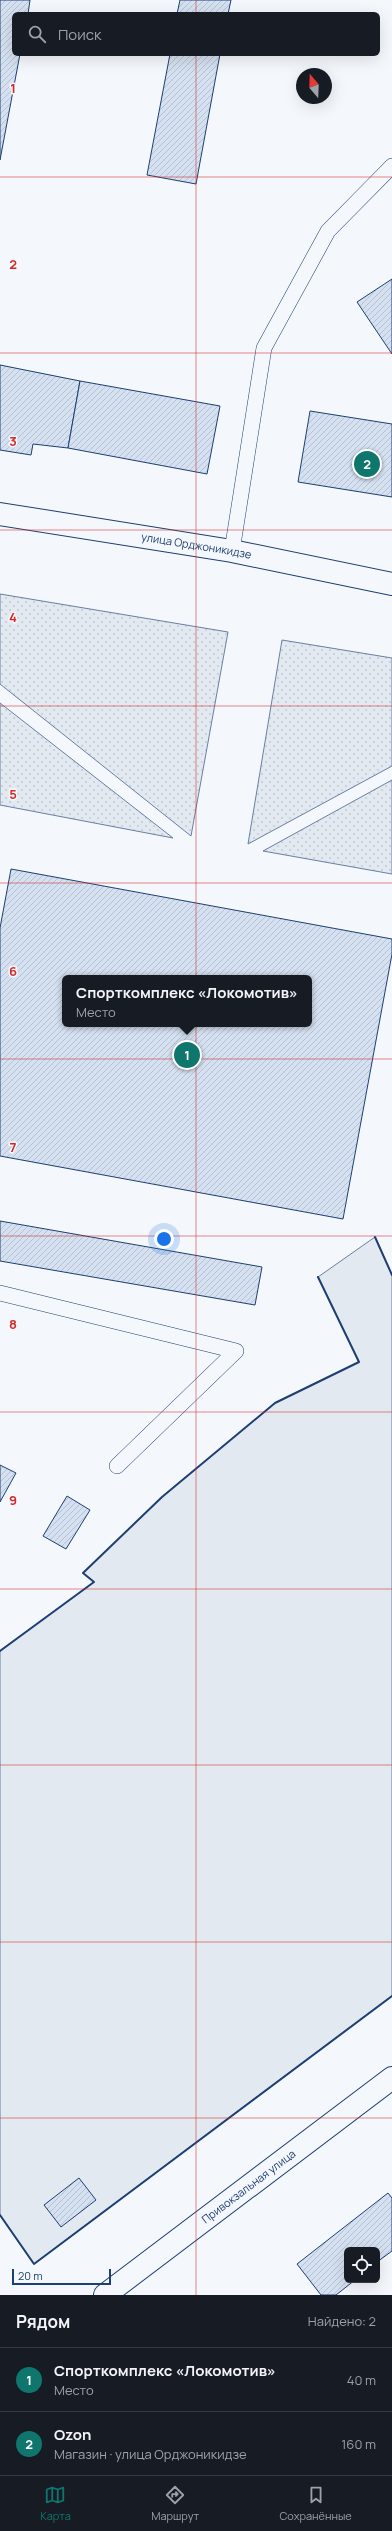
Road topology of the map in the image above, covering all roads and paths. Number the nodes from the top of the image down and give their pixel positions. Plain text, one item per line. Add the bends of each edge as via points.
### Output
1 (392, 166) edge
2 (0, 514) edge
3 (232, 551) junction
4 (392, 584) edge
5 (0, 1293) edge
6 (117, 1466) dead end
7 (392, 2078) edge
8 (105, 2295) edge

1 - 3 lane via 328,231 264,348
2 - 3 street, улица Орджоникидзе
3 - 4 street, улица Орджоникидзе
5 - 6 lane via 236,1351
7 - 8 street, Привокзальная улица

